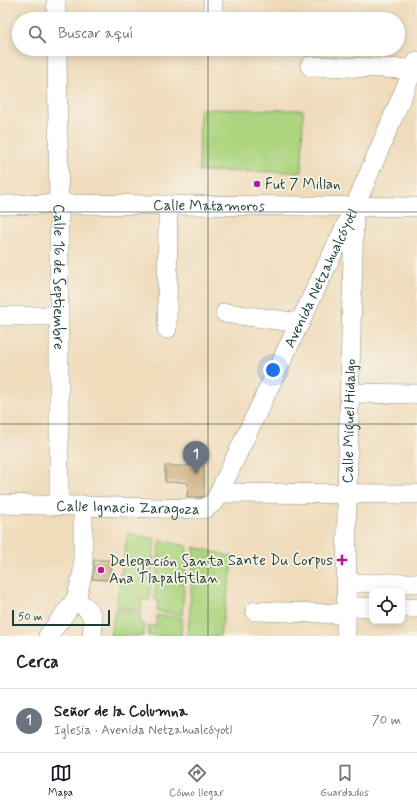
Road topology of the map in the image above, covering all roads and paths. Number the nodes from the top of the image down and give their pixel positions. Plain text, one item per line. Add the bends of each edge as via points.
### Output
1 (56, 0) edge
2 (213, 0) edge
3 (56, 12) edge
4 (213, 12) edge
5 (57, 56) edge
6 (416, 65) edge
7 (310, 66) dead end
8 (59, 204) junction
9 (0, 205) edge
10 (168, 205) junction
11 (355, 206) junction
12 (417, 207) edge
13 (225, 313) dead end
14 (0, 316) edge
15 (60, 316) junction
16 (300, 323) junction
17 (167, 329) dead end
18 (350, 394) junction
19 (417, 394) edge
20 (220, 493) junction
21 (347, 494) junction
22 (417, 494) edge
23 (0, 504) edge
24 (59, 505) junction
25 (83, 505) junction
26 (346, 583) junction
27 (417, 583) edge
28 (76, 599) junction
29 (369, 607) edge
30 (405, 608) edge
31 (417, 608) edge
32 (346, 610) junction
33 (255, 611) dead end
34 (48, 636) edge
35 (92, 636) edge
36 (346, 636) edge

1 - 3 street
2 - 4 street
5 - 8 street, Calle 16 de Septiembre
6 - 7 street
6 - 11 street, Avenida Netzahualcóyotl
8 - 9 street, Calle Matamoros
8 - 10 street, Calle Matamoros
8 - 15 street, Calle 16 de Septiembre
10 - 11 street, Calle Matamoros
10 - 17 street
11 - 12 street, Calle Matamoros
11 - 16 street, Avenida Netzahualcóyotl
11 - 18 street, Calle Miguel Hidalgo
13 - 16 street
14 - 15 street
15 - 24 street, Calle 16 de Septiembre
16 - 20 street, Avenida Netzahualcóyotl
18 - 19 street
18 - 21 street, Calle Miguel Hidalgo
20 - 21 street, Calle Ignacio Zaragoza
20 - 25 street, Calle Ignacio Zaragoza via 206,508
21 - 22 street, Calle Ignacio Zaragoza
21 - 26 street, Calle Miguel Hidalgo
23 - 24 street, Calle Ignacio Zaragoza
24 - 25 street, Calle Ignacio Zaragoza
25 - 28 street via 83,571
26 - 27 street
26 - 32 street, Calle Miguel Hidalgo
28 - 34 street
28 - 35 street via 93,616
29 - 32 street
30 - 31 street
32 - 33 street
32 - 36 street, Calle Miguel Hidalgo

